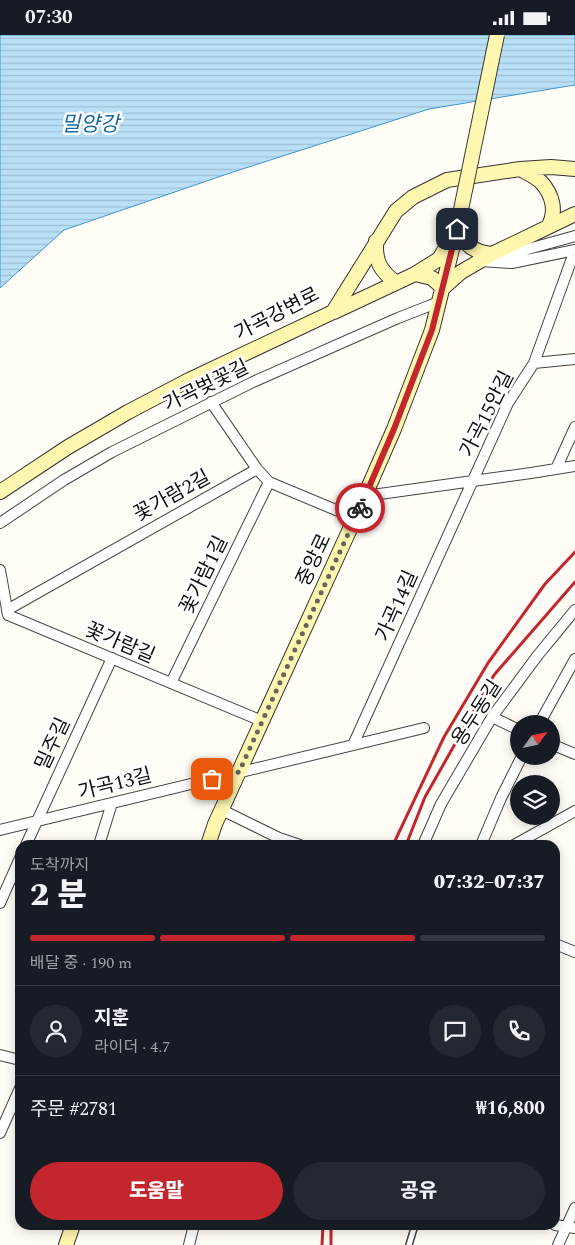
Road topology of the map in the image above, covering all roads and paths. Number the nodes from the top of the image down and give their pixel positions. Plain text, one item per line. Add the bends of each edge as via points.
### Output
1 (497, 35) edge
2 (520, 169) junction
3 (575, 169) edge
4 (575, 214) edge
5 (548, 227) junction
6 (457, 229) junction
7 (575, 236) edge
8 (376, 240) junction
9 (575, 250) edge
10 (494, 257) junction
11 (415, 274) junction
12 (396, 283) junction
13 (443, 288) junction
14 (439, 302) junction
15 (333, 312) junction
16 (575, 359) edge
17 (534, 363) junction
18 (211, 402) junction
19 (575, 427) edge
20 (575, 466) edge
21 (257, 469) junction
22 (556, 469) junction
23 (473, 481) junction
24 (269, 482) junction
25 (0, 492) edge
26 (365, 496) junction
27 (355, 518) junction
28 (0, 523) edge
29 (0, 570) edge
30 (7, 609) junction
31 (575, 611) edge
32 (112, 658) junction
33 (575, 659) edge
34 (170, 683) junction
35 (544, 715) edge
36 (492, 717) junction
37 (262, 721) junction
38 (510, 725) edge
39 (424, 728) dead end
40 (353, 745) junction
41 (560, 748) edge
42 (575, 754) edge
43 (518, 765) edge
44 (239, 772) junction
45 (112, 803) junction
46 (222, 810) junction
47 (575, 811) edge
48 (36, 821) junction
49 (0, 831) edge
50 (28, 840) edge
51 (101, 840) edge
52 (210, 840) edge
53 (285, 840) edge
54 (425, 840) edge
55 (483, 840) edge
56 (523, 840) edge
57 (15, 869) edge
58 (0, 903) edge
59 (560, 946) edge
60 (575, 952) edge
61 (0, 1055) edge
62 (15, 1059) edge
63 (15, 1099) edge
64 (0, 1133) edge
65 (575, 1208) edge
66 (571, 1228) edge
67 (71, 1230) edge
68 (192, 1230) edge
69 (414, 1230) edge
70 (66, 1245) edge
71 (188, 1245) edge
72 (409, 1245) edge
73 (558, 1245) edge

1 - 6 main road, 중앙로, bridge
2 - 3 main road, 가곡강변로
2 - 5 main road via 541,182 551,197 553,218
2 - 8 main road, 가곡강변로 via 447,179 432,186 396,211
4 - 5 main road
5 - 10 main road
6 - 10 main road via 470,248
6 - 11 main road via 439,259
6 - 13 main road, 중앙로
7 - 10 street
8 - 12 main road via 377,260
8 - 15 main road, 가곡강변로
9 - 10 street, 가곡15안길 via 512,263
9 - 17 street, 가곡15안길
10 - 13 main road via 478,261
11 - 12 main road
11 - 13 main road via 432,278
12 - 15 main road
13 - 14 main road, 중앙로
14 - 18 street, 가곡벚꽃길
14 - 26 main road, 중앙로 via 432,330
15 - 25 main road, 가곡강변로 via 189,379 68,447
16 - 17 street, 가곡15안길
17 - 23 street, 가곡15안길 via 508,403
18 - 21 street
18 - 28 street, 가곡벚꽃길 via 64,479
19 - 22 street
20 - 22 street
21 - 24 street
21 - 30 street, 꽃가람2길
22 - 23 street
23 - 26 street
23 - 40 street, 가곡14길
24 - 27 street
24 - 34 street, 꽃가람1길
26 - 27 main road, 중앙로
27 - 37 main road, 중앙로
29 - 30 street
30 - 32 street, 꽃가람길 via 8,615
31 - 36 street, 용두동길
32 - 34 street, 꽃가람길
32 - 48 street, 밀주길
33 - 35 street
34 - 37 street, 꽃가람길
36 - 38 street
36 - 54 street, 용두동길 via 441,804
37 - 44 main road, 중앙로
39 - 40 street
40 - 44 street
41 - 42 street
43 - 55 street
44 - 45 street, 가곡13길
44 - 46 main road, 중앙로
45 - 48 street, 가곡13길
45 - 51 street
46 - 52 main road, 중앙로
46 - 53 street
47 - 56 street
48 - 49 street, 가곡13길
48 - 50 street, 밀주길
57 - 58 street
59 - 60 street
61 - 62 street
63 - 64 street
65 - 66 street
66 - 73 street
67 - 70 main road
68 - 71 street
69 - 72 lane

